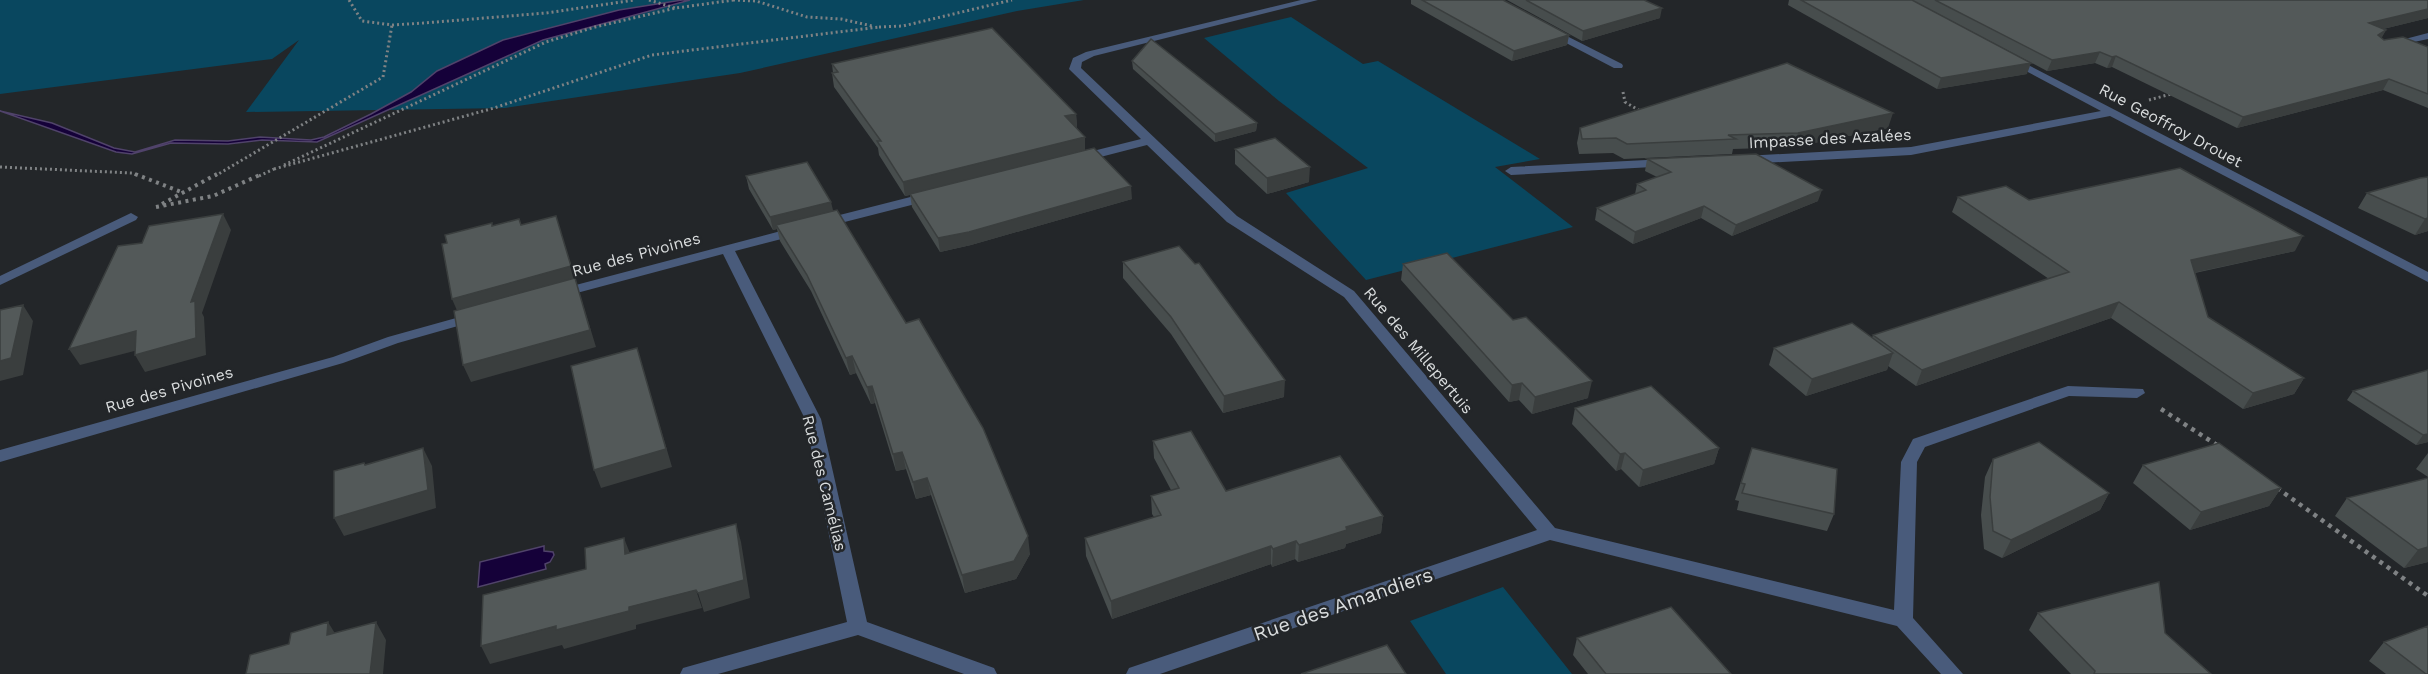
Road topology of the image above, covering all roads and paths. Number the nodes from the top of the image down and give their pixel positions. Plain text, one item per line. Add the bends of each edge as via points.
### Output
1 (349, 0) edge
2 (635, 0) edge
3 (649, 0) edge
4 (733, 0) edge
5 (1012, 0) edge
6 (1313, 0) edge
7 (676, 8) junction
8 (392, 25) junction
9 (879, 27) junction
10 (1546, 28) edge
11 (2428, 36) edge
12 (2379, 46) edge
13 (2000, 53) edge
14 (1618, 66) joint
15 (2178, 92) edge
16 (2112, 112) junction
17 (1644, 114) edge
18 (1148, 141) junction
19 (266, 145) joint
20 (1732, 160) edge
21 (1068, 161) edge
22 (1674, 163) edge
23 (0, 167) edge
24 (274, 169) junction
25 (1511, 171) dead end
26 (943, 193) edge
27 (153, 208) dead end
28 (131, 217) dead end
29 (727, 248) junction
30 (2428, 278) edge
31 (0, 280) edge
32 (542, 299) edge
33 (485, 314) edge
34 (2137, 393) joint
35 (2226, 451) edge
36 (0, 456) edge
37 (2274, 486) edge
38 (1550, 533) junction
39 (2428, 596) edge
40 (1903, 620) junction
41 (858, 627) junction
42 (690, 674) edge
43 (987, 674) edge
44 (1136, 674) edge
45 (1953, 674) edge

1 - 8 path via 362,21
2 - 8 path via 546,13
3 - 7 path
4 - 7 path
4 - 9 path via 756,1 807,17
5 - 9 path via 903,26
6 - 18 street, Rue des Millepertuis via 1077,60 1075,69
7 - 24 path via 546,42
8 - 19 path via 383,77 333,110
9 - 24 path via 652,55 494,108
10 - 14 street
11 - 12 street
13 - 16 street, Rue Geoffroy Drouet
14 - 17 path via 1625,102
15 - 16 path
16 - 20 street, Impasse des Azalées via 1911,152
16 - 30 street, Rue Geoffroy Drouet
18 - 21 street
18 - 38 street, Rue des Millepertuis via 1232,219 1349,294
19 - 23 path via 185,193 132,173
22 - 25 street
24 - 27 path via 213,196
26 - 29 street, Rue des Pivoines
28 - 31 street
29 - 32 street, Rue des Pivoines
29 - 41 street, Rue des Camélias via 813,419
33 - 36 street, Rue des Pivoines
34 - 35 path
34 - 40 street via 2068,391 1919,443 1909,462
37 - 39 path
38 - 40 street
38 - 44 street, Rue des Amandiers
40 - 45 street
41 - 42 street
41 - 43 street

